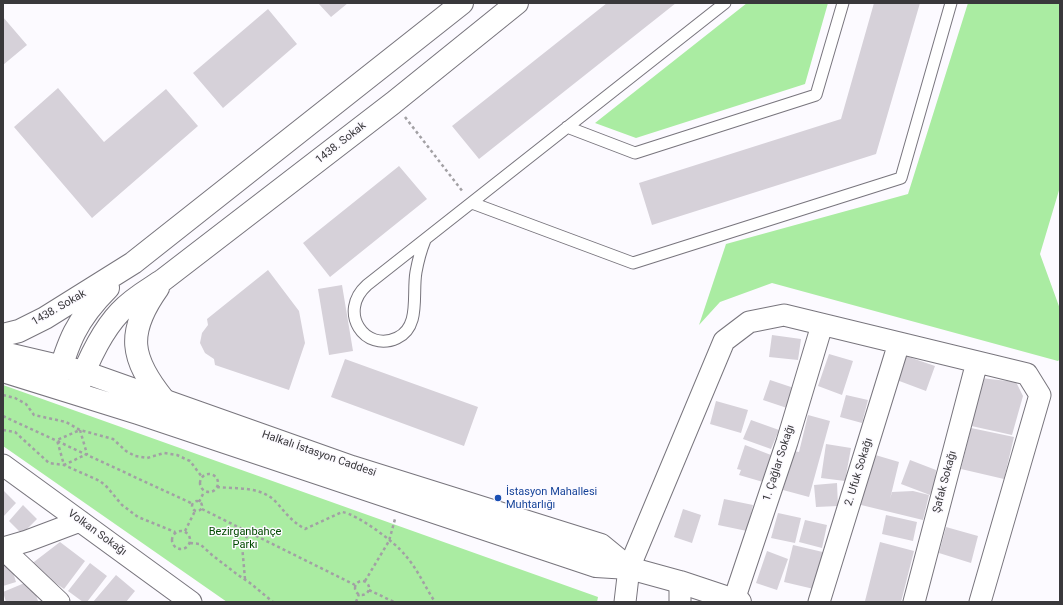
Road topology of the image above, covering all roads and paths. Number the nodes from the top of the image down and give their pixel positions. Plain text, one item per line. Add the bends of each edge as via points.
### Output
1 (462, 3) edge
2 (517, 3) edge
3 (724, 3) edge
4 (843, 3) edge
5 (951, 3) edge
6 (393, 103) junction
7 (567, 128) junction
8 (472, 203) junction
9 (424, 240) junction
10 (132, 263) junction
11 (163, 280) junction
12 (822, 325) junction
13 (3, 335) edge
14 (899, 343) junction
15 (3, 353) edge
16 (977, 362) junction
17 (60, 367) junction
18 (3, 371) edge
19 (84, 372) junction
20 (55, 388) junction
21 (75, 394) junction
22 (3, 396) edge
23 (164, 400) junction
24 (3, 416) edge
25 (3, 430) edge
26 (80, 430) junction
27 (57, 440) junction
28 (87, 454) junction
29 (3, 465) edge
30 (64, 465) junction
31 (202, 477) junction
32 (217, 487) junction
33 (204, 492) junction
34 (400, 500) junction
35 (199, 502) junction
36 (193, 504) junction
37 (202, 509) junction
38 (195, 511) junction
39 (80, 521) junction
40 (185, 531) junction
41 (175, 532) junction
42 (249, 533) junction
43 (389, 541) junction
44 (190, 543) junction
45 (3, 548) edge
46 (628, 568) junction
47 (245, 580) junction
48 (365, 581) junction
49 (355, 585) junction
50 (369, 590) junction
51 (680, 592) edge
52 (359, 594) junction
53 (737, 601) edge
54 (59, 602) edge
55 (191, 602) edge
56 (273, 602) edge
57 (356, 602) edge
58 (394, 602) edge
59 (435, 602) edge
60 (625, 602) edge
61 (819, 602) edge
62 (914, 602) edge
63 (980, 602) edge

1 - 10 street, 1438. Sokak
2 - 6 street, 1438. Sokak
3 - 7 lane
4 - 7 lane via 816,95 635,153
5 - 8 lane via 901,178 633,263
6 - 8 path
6 - 11 street, 1438. Sokak
7 - 8 lane
8 - 9 lane
9 - 9 lane via 360,292 353,311 355,321 368,337 387,341 404,333 411,325 414,316 416,272
10 - 13 street, 1438. Sokak via 45,318 19,331
10 - 17 street, 1438. Sokak via 89,306 67,344
11 - 19 street, 1438. Sokak via 138,296 120,312 108,328
11 - 23 street, 1438. Sokak via 140,317 135,334 142,368
12 - 14 street
12 - 46 street via 784,315 748,322 724,341
12 - 53 street, 1. Çağlar Sokağı
14 - 16 street
14 - 61 street, 2. Ufuk Sokağı
15 - 17 street, Halkalı İstasyon Caddesi
16 - 62 street, Şafak Sokağı
16 - 63 street via 1027,374 1040,395
17 - 19 street, Halkalı İstasyon Caddesi
17 - 20 street, 1438. Sokak
18 - 20 street, Halkalı İstasyon Caddesi
19 - 21 street, 1438. Sokak
19 - 23 street, Halkalı İstasyon Caddesi
20 - 21 street, Halkalı İstasyon Caddesi
21 - 34 street, Halkalı İstasyon Caddesi
22 - 26 path via 26,404 34,415 66,422
23 - 46 street, Halkalı İstasyon Caddesi via 352,467 601,545
24 - 27 path
25 - 30 path via 15,432 49,463
26 - 27 path
26 - 28 path
26 - 31 path via 113,439 135,456 147,458 164,453 177,455 190,461
27 - 28 path
27 - 30 path
28 - 30 path
28 - 36 path
29 - 39 street, Volkan Sokağı
30 - 41 path via 100,481 122,506 138,517
31 - 32 path via 209,474 214,476 218,481
31 - 33 path via 199,484
32 - 33 path via 210,493
32 - 43 path via 249,489 266,494 292,522 305,529 342,512 348,513
33 - 35 path
34 - 43 path
34 - 46 street, Halkalı İstasyon Caddesi via 596,566
35 - 36 path
35 - 37 path
36 - 38 path
37 - 38 path
37 - 42 path
38 - 40 path
39 - 45 street
39 - 55 street, Volkan Sokağı
40 - 41 path
40 - 44 path via 189,535
41 - 44 path via 171,541 176,548 185,548
42 - 47 path via 242,545
42 - 49 path
43 - 48 path
43 - 59 path via 406,555
44 - 47 path via 200,544
45 - 54 street
46 - 51 street, Halkalı İstasyon Caddesi
46 - 60 street
47 - 56 path
48 - 49 path via 359,581
48 - 50 path via 369,585
49 - 52 path
50 - 52 path via 366,594
50 - 58 path
51 - 53 street, Halkalı İstasyon Caddesi
52 - 57 path

